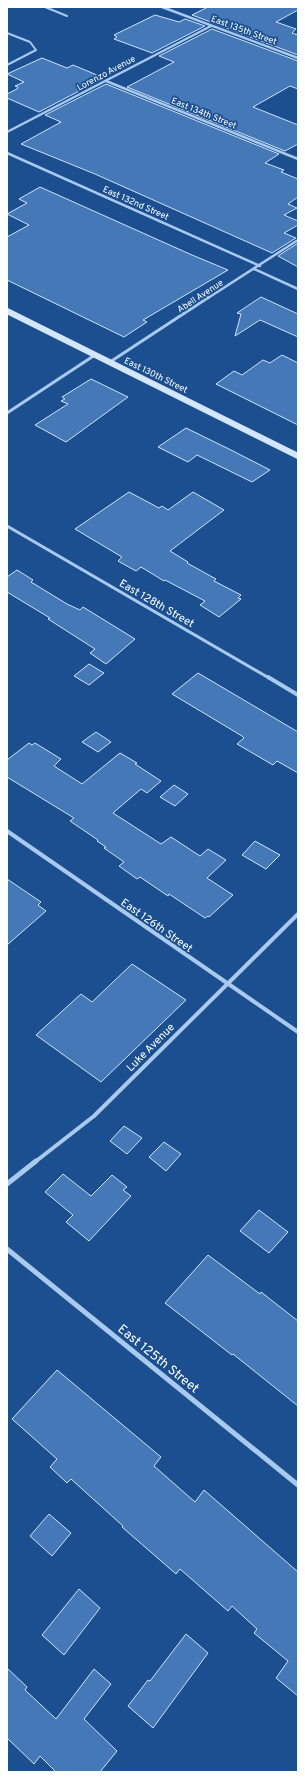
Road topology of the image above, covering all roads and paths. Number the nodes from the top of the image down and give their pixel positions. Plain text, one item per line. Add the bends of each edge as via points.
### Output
1 (45, 7) edge
2 (162, 7) edge
3 (67, 16) dead end
4 (211, 26) junction
5 (7, 33) edge
6 (298, 58) edge
7 (7, 65) edge
8 (106, 81) junction
9 (7, 132) edge
10 (7, 153) edge
11 (298, 159) edge
12 (298, 240) edge
13 (260, 266) junction
14 (254, 269) junction
15 (298, 289) edge
16 (7, 311) edge
17 (95, 355) junction
18 (110, 362) junction
19 (7, 413) edge
20 (298, 456) edge
21 (7, 526) edge
22 (298, 695) edge
23 (7, 831) edge
24 (298, 914) edge
25 (227, 984) junction
26 (298, 1032) edge
27 (7, 1184) edge
28 (7, 1248) edge
29 (298, 1486) edge

1 - 3 lane
2 - 4 street, East 135th Street
4 - 6 street, East 135th Street
4 - 8 street, Lorenzo Avenue
5 - 7 lane via 30,42 36,50
8 - 9 street, Lorenzo Avenue
8 - 11 street, East 134th Street
10 - 13 street, East 132nd Street
12 - 13 street, Abell Avenue
13 - 14 street, Abell Avenue
14 - 15 street
14 - 18 street, Abell Avenue
16 - 17 street, East 130th Street
17 - 18 street, East 130th Street
17 - 19 street
18 - 20 street, East 130th Street
21 - 22 street, East 128th Street
23 - 25 street, East 126th Street
24 - 25 street, Luke Avenue
25 - 26 street, East 126th Street
25 - 27 street, Luke Avenue via 94,1116
28 - 29 street, East 125th Street

